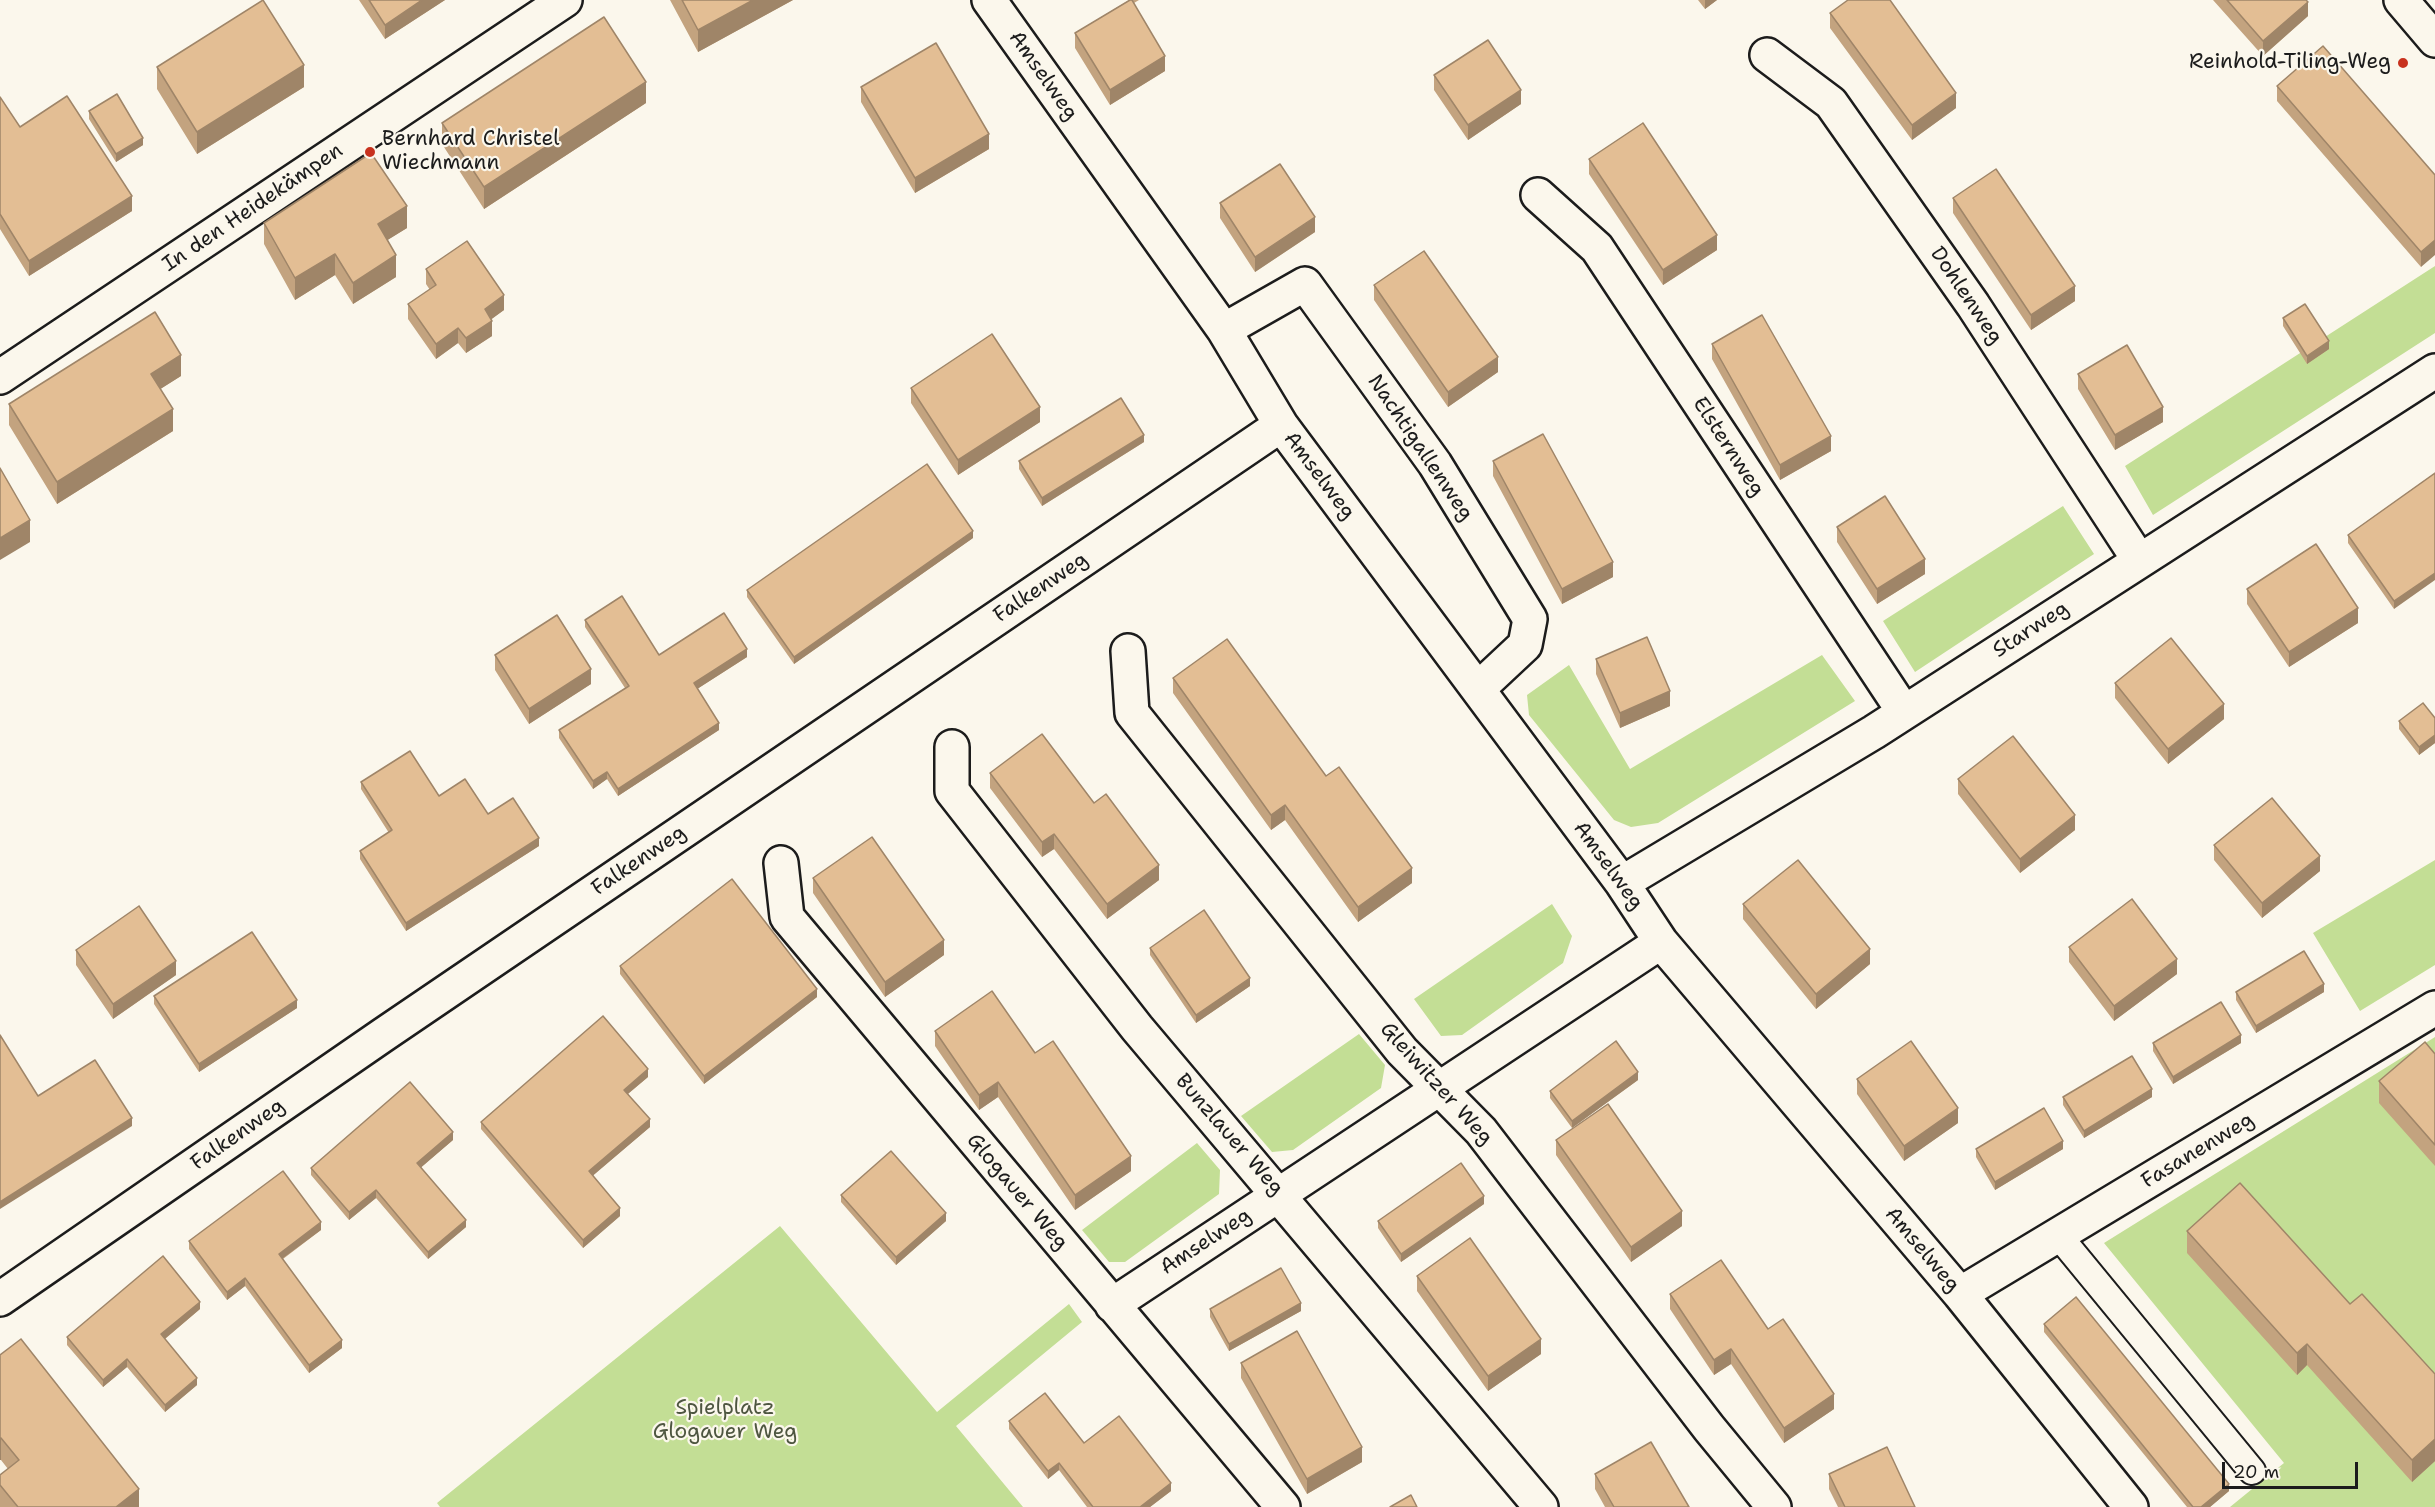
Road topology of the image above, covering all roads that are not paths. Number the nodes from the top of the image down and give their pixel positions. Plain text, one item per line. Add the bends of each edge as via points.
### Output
1 (565, 0) edge
2 (989, 0) edge
3 (2401, 0) edge
4 (2435, 40) edge
5 (1767, 55) dead end
6 (1538, 195) dead end
7 (1224, 330) junction
8 (2435, 371) edge
9 (0, 377) edge
10 (1281, 425) junction
11 (2139, 560) junction
12 (1128, 651) dead end
13 (1478, 689) junction
14 (1904, 712) junction
15 (952, 747) dead end
16 (781, 863) dead end
17 (1622, 883) junction
18 (1661, 942) junction
19 (2435, 1008) edge
20 (1440, 1088) junction
21 (1280, 1194) junction
22 (2058, 1235) junction
23 (1960, 1294) junction
24 (0, 1299) edge
25 (1112, 1305) junction
26 (2252, 1471) dead end
27 (1283, 1507) edge
28 (1541, 1507) edge
29 (1774, 1507) edge
30 (2131, 1507) edge

1 - 9 street, In den Heidekämpen
2 - 7 street, Amselweg
3 - 4 street
5 - 11 street, Dohlenweg via 1831,103 1973,305
6 - 14 street, Elsternweg via 1597,248
7 - 10 street, Amselweg
7 - 13 street, Nachtigallenweg via 1305,284 1435,464 1530,619 1525,645
8 - 11 street, Starweg
10 - 13 street, Amselweg
10 - 24 street, Falkenweg
11 - 14 street, Starweg
12 - 20 street, Gleiwitzer Weg via 1132,713 1402,1051
13 - 17 street, Amselweg
14 - 17 street, Starweg
15 - 21 street, Bunzlauer Weg via 952,791 1137,1028
16 - 25 street, Glogauer Weg via 787,917
17 - 18 street, Amselweg
18 - 20 street, Amselweg
18 - 23 street, Amselweg
19 - 22 street, Fasanenweg
20 - 21 street, Amselweg
20 - 29 street, Gleiwitzer Weg via 1481,1131
21 - 25 street, Amselweg
21 - 28 street, Bunzlauer Weg
22 - 23 street, Fasanenweg
22 - 26 lane
23 - 30 street, Amselweg
25 - 27 street, Glogauer Weg

